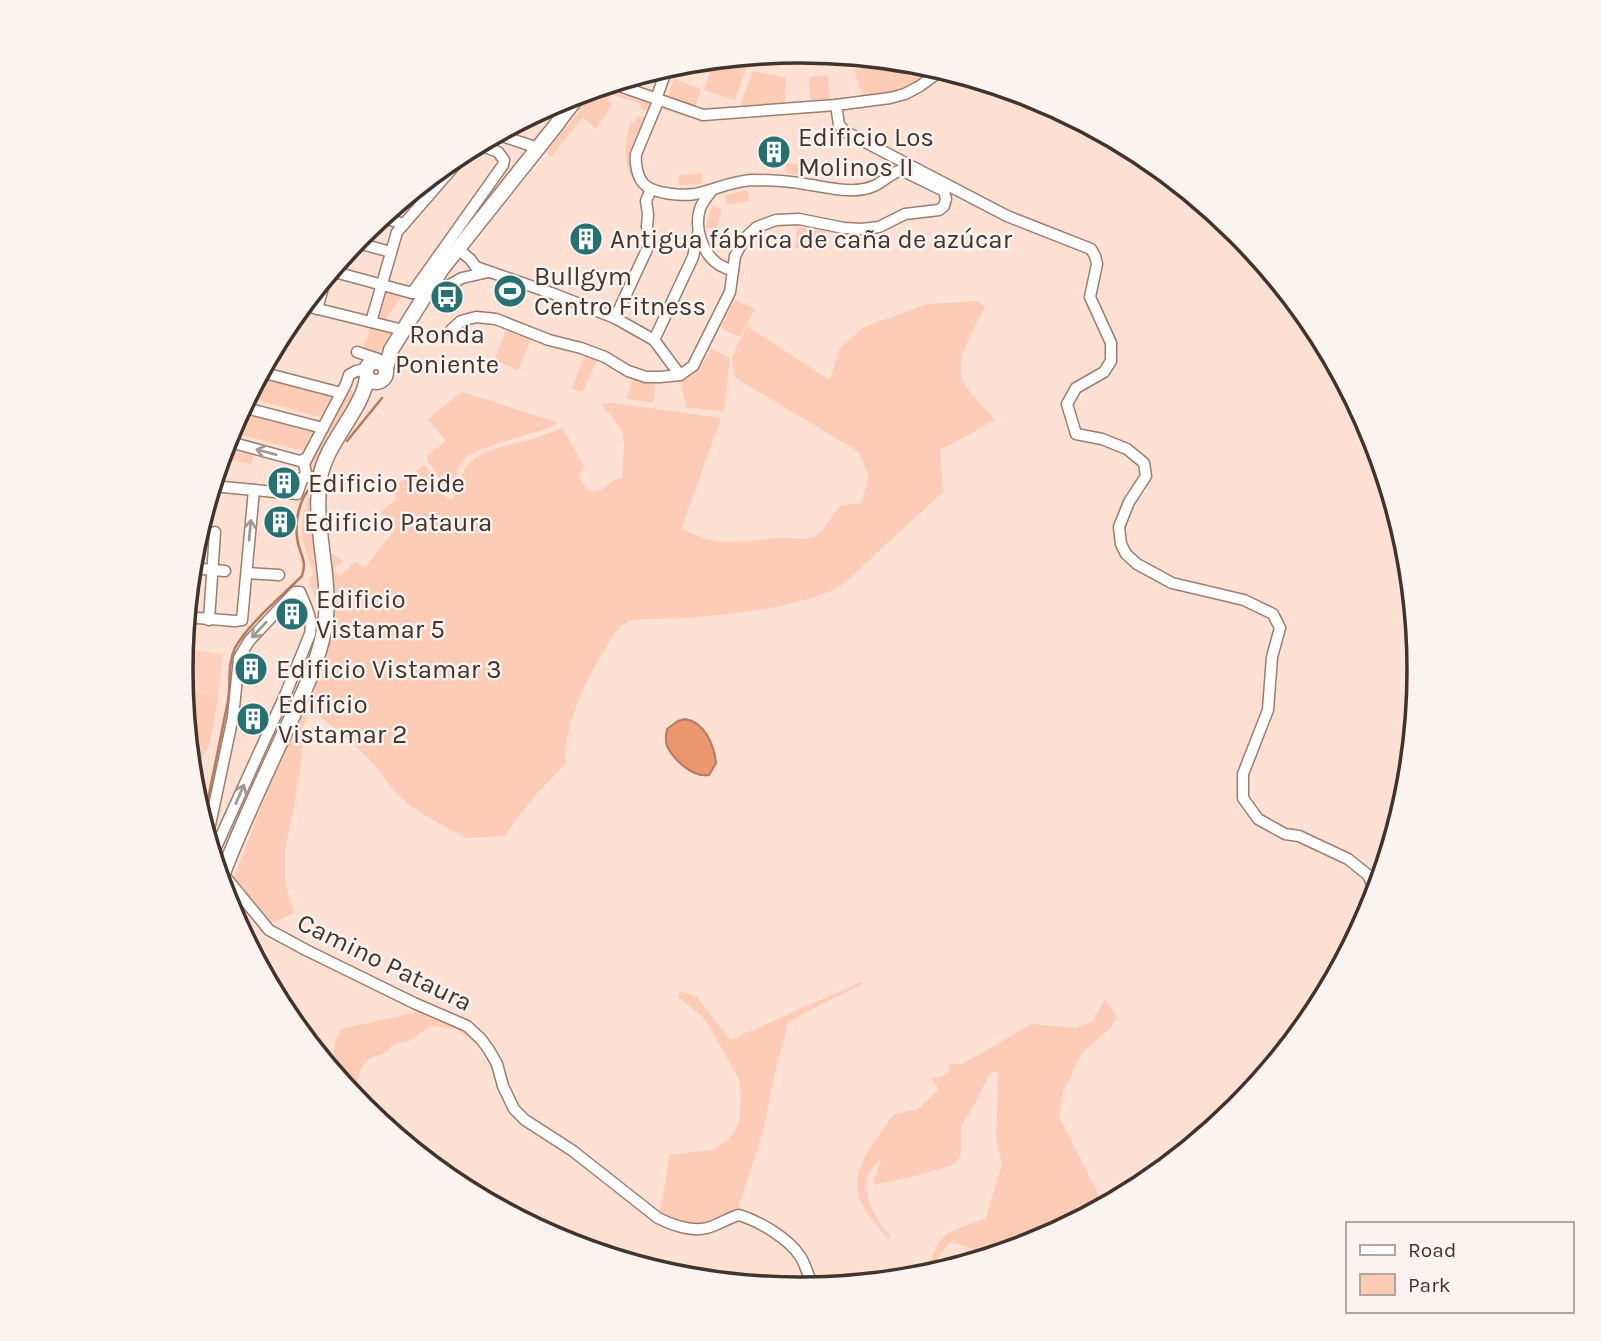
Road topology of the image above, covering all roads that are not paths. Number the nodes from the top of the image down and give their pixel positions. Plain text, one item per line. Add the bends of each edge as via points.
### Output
1 (931, 78) edge
2 (664, 79) edge
3 (627, 89) edge
4 (658, 99) junction
5 (836, 105) junction
6 (566, 111) edge
7 (513, 136) edge
8 (538, 148) junction
9 (490, 149) edge
10 (651, 189) junction
11 (430, 190) edge
12 (712, 190) junction
13 (691, 195) junction
14 (421, 197) edge
15 (425, 198) junction
16 (701, 206) junction
17 (393, 221) edge
18 (404, 224) junction
19 (698, 233) junction
20 (470, 234) junction
21 (367, 245) edge
22 (458, 249) junction
23 (391, 252) junction
24 (710, 256) junction
25 (693, 257) junction
26 (470, 259) junction
27 (441, 271) junction
28 (733, 271) junction
29 (488, 272) junction
30 (341, 274) edge
31 (462, 278) junction
32 (382, 285) junction
33 (419, 294) junction
34 (319, 301) edge
35 (314, 308) edge
36 (317, 309) junction
37 (615, 318) junction
38 (371, 322) junction
39 (403, 330) junction
40 (451, 330) dead end
41 (654, 340) junction
42 (356, 351) dead end
43 (667, 356) junction
44 (373, 370) junction
45 (270, 374) edge
46 (680, 374) junction
47 (660, 377) junction
48 (344, 388) junction
49 (252, 411) edge
50 (323, 428) junction
51 (237, 444) edge
52 (307, 458) junction
53 (314, 477) junction
54 (222, 487) edge
55 (254, 489) junction
56 (215, 532) dead end
57 (202, 569) edge
58 (219, 570) junction
59 (247, 573) junction
60 (279, 575) dead end
61 (195, 618) edge
62 (209, 620) junction
63 (318, 626) junction
64 (212, 818) edge
65 (219, 845) edge
66 (231, 853) junction
67 (223, 858) edge
68 (225, 867) edge
69 (1370, 881) edge
70 (235, 894) edge
71 (809, 1278) edge

1 - 5 street via 905,94
2 - 4 street
3 - 4 street
4 - 5 street via 703,115
4 - 10 street via 635,154 640,179
5 - 69 street via 839,125 846,132 1007,216 1091,249 1097,264 1090,296 1111,343 1111,361 1104,372 1076,388 1066,404 1076,434 1127,449 1144,463 1146,476 1119,527 1121,544 1137,564 1172,583 1244,600 1273,614 1280,628 1272,657 1268,710 1243,774 1243,798 1258,819 1348,859
6 - 8 main road
7 - 8 street
8 - 20 main road
9 - 33 street via 498,152 503,165
10 - 13 street
10 - 37 street via 646,201 649,245
11 - 15 street
12 - 13 street
12 - 16 street
12 - 28 street via 747,180 854,190 874,186 901,170 944,191 946,199 939,210 905,214 879,227 844,228 799,219 757,227 744,239
13 - 16 street
14 - 15 street
15 - 18 street
16 - 19 street
17 - 18 street
18 - 23 street
19 - 24 street
19 - 25 street
20 - 22 main road
20 - 26 street
21 - 23 street
22 - 26 street
22 - 27 main road
23 - 32 street
24 - 25 street
24 - 28 street
25 - 41 street
26 - 29 street
26 - 31 street via 469,271
27 - 31 street
27 - 33 main road
28 - 46 street via 730,292 693,366
29 - 31 street
29 - 37 street
30 - 32 street
31 - 33 street via 435,293
32 - 33 street
32 - 38 street
33 - 39 main road
34 - 36 street
35 - 36 street
36 - 38 street
37 - 41 street
38 - 39 street
39 - 44 main road
40 - 47 street via 476,317 496,319 605,357 628,371
41 - 43 street
42 - 44 street
43 - 46 street
43 - 47 street
44 - 48 street via 349,375
44 - 53 main road
45 - 48 street
46 - 47 street
48 - 50 street
49 - 50 street
50 - 52 street
52 -> 51 street via 300,461
52 - 53 street via 304,464
53 - 55 street via 303,477 298,494
53 - 63 main road via 326,611
54 - 55 street
59 -> 55 street
56 - 58 street
57 - 58 street
58 - 62 street
59 - 60 street
59 - 62 street via 242,620
61 - 62 street
63 -> 64 street via 300,592 295,592 243,650
65 -> 63 street
63 - 66 main road via 319,654
66 - 67 main road
66 - 68 main road
70 - 71 street, Camino Pataura via 269,930 467,1026 497,1064 514,1109 658,1218 697,1229 739,1215 752,1220 797,1252

